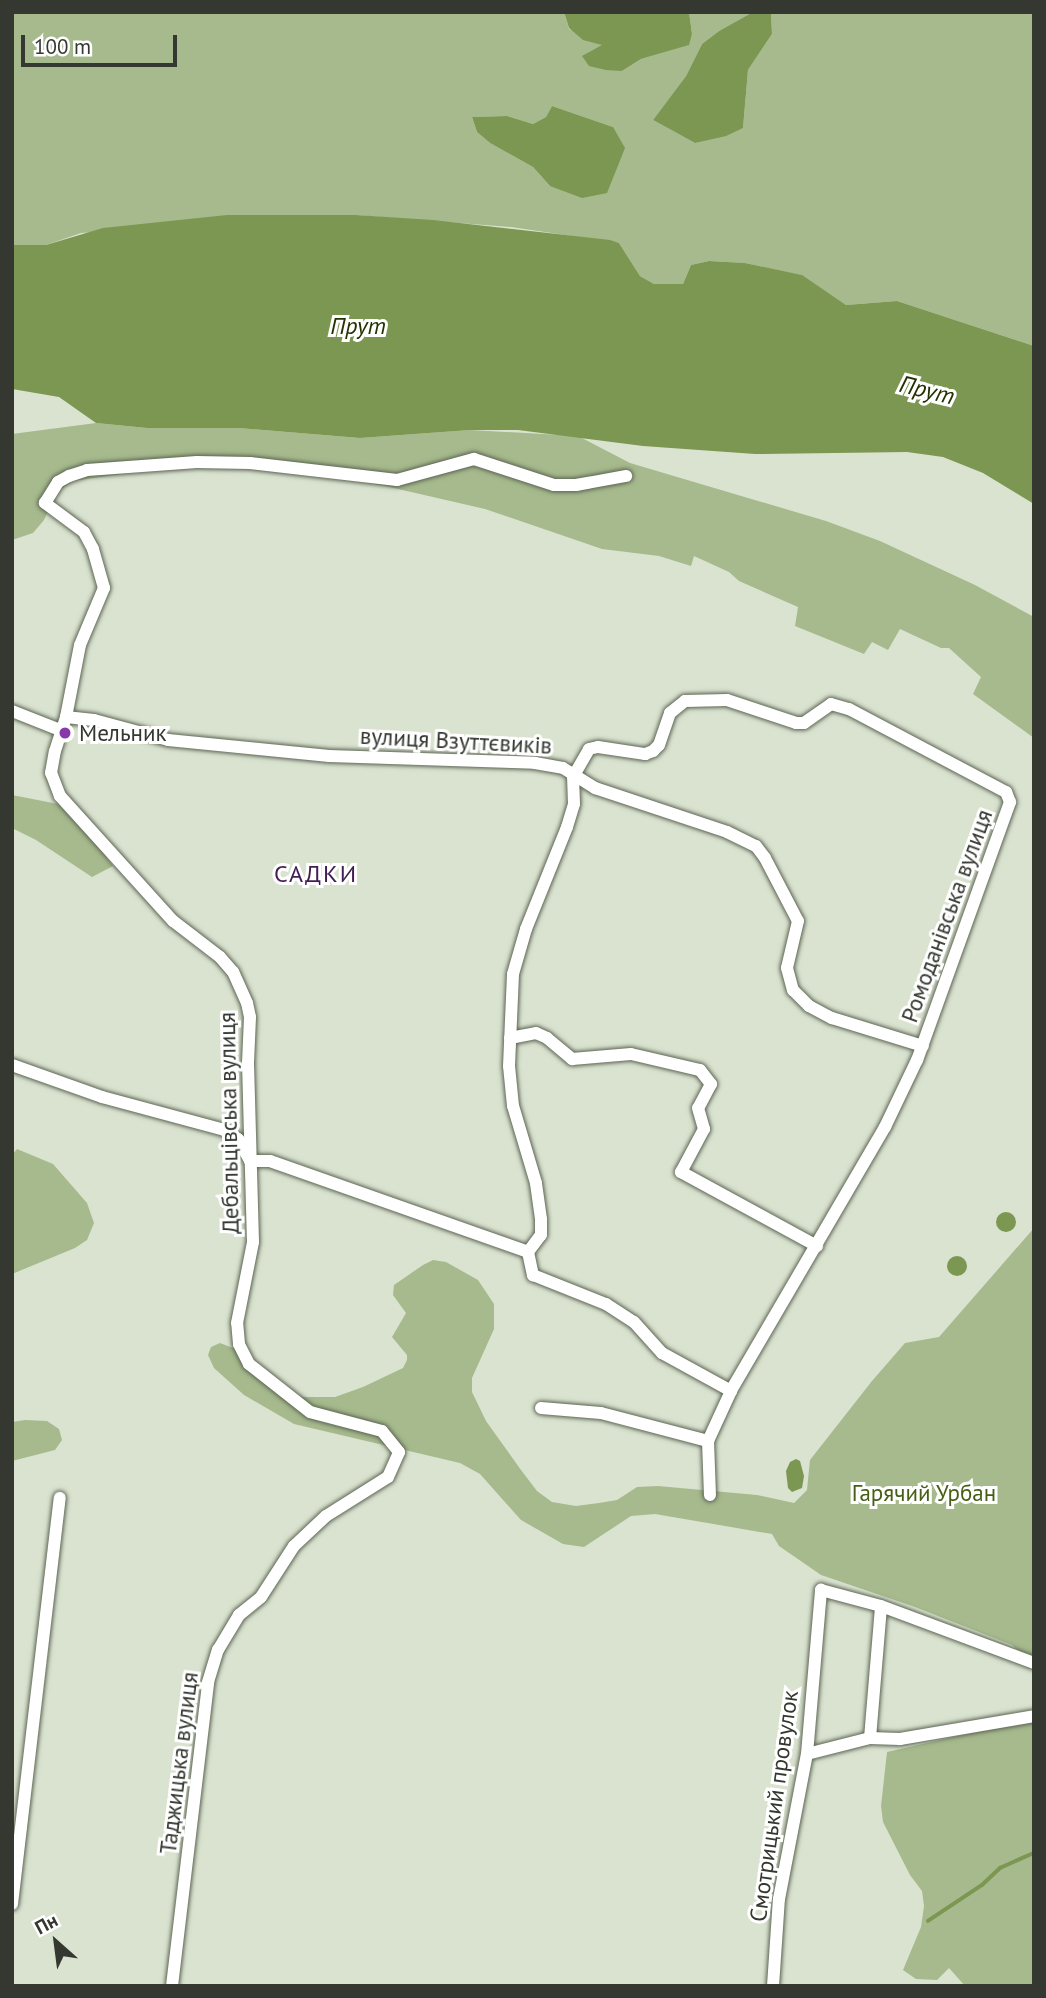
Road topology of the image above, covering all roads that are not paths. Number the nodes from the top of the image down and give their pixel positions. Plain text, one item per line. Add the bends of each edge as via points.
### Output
1 (626, 476) dead end
2 (12, 710) edge
3 (66, 717) junction
4 (60, 730) junction
5 (573, 777) junction
6 (510, 1038) junction
7 (923, 1046) junction
8 (12, 1065) edge
9 (250, 1161) junction
10 (817, 1246) junction
11 (528, 1252) junction
12 (732, 1391) junction
13 (541, 1408) dead end
14 (708, 1441) junction
15 (375, 1488) joint
16 (710, 1495) dead end
17 (60, 1499) dead end
18 (881, 1606) junction
19 (1034, 1663) edge
20 (1034, 1716) edge
21 (870, 1738) junction
22 (807, 1754) junction
23 (12, 1904) edge
24 (172, 1986) edge
25 (772, 1986) edge

1 - 3 street via 554,485 474,460 397,480 250,463 87,470 69,476 58,482 45,503 84,532 104,588 80,645
2 - 4 street
3 - 4 street
3 - 5 street, вулиця Взуттєвиків via 169,740 379,759 535,763 563,768
4 - 9 street, Дебальцівська вулиця via 51,773 60,796 173,921 220,957 233,972 247,1003
5 - 6 street, вулиця Взуттєвиків via 570,816 513,974
5 - 7 street via 756,846 798,921 787,968 793,990 809,1006 832,1018
5 - 7 street, Ромоданівська вулиця via 589,749 653,751 677,705 705,698 727,700 796,723 804,723 831,704 849,709 1006,792 1010,802
6 - 10 street via 536,1033 572,1059 631,1054 700,1070 711,1084 698,1108 704,1129 681,1172
6 - 11 street, вулиця Взуттєвиків via 513,1106 536,1183 541,1220 541,1235
7 - 10 street, Ромоданівська вулиця via 885,1127
8 - 9 street via 102,1097 225,1130 238,1139
9 - 11 street via 270,1161
9 - 15 street, Дебальцівська вулиця via 253,1242 237,1323 239,1344 248,1364 310,1412 366,1425 393,1440 400,1452 396,1464
10 - 12 street, Ромоданівська вулиця
11 - 12 street via 533,1275 606,1304 634,1322 662,1353
12 - 14 street, Ромоданівська вулиця
13 - 14 street via 601,1413
14 - 16 street
15 - 24 street, Таджицька вулиця via 326,1516 294,1546 261,1597 239,1615 218,1650 208,1682
17 - 23 street
18 - 19 street
18 - 21 street
18 - 22 street, Смотрицький провулок via 821,1590
20 - 21 street via 900,1739
21 - 22 street
22 - 25 street, Смотрицький провулок via 779,1899

